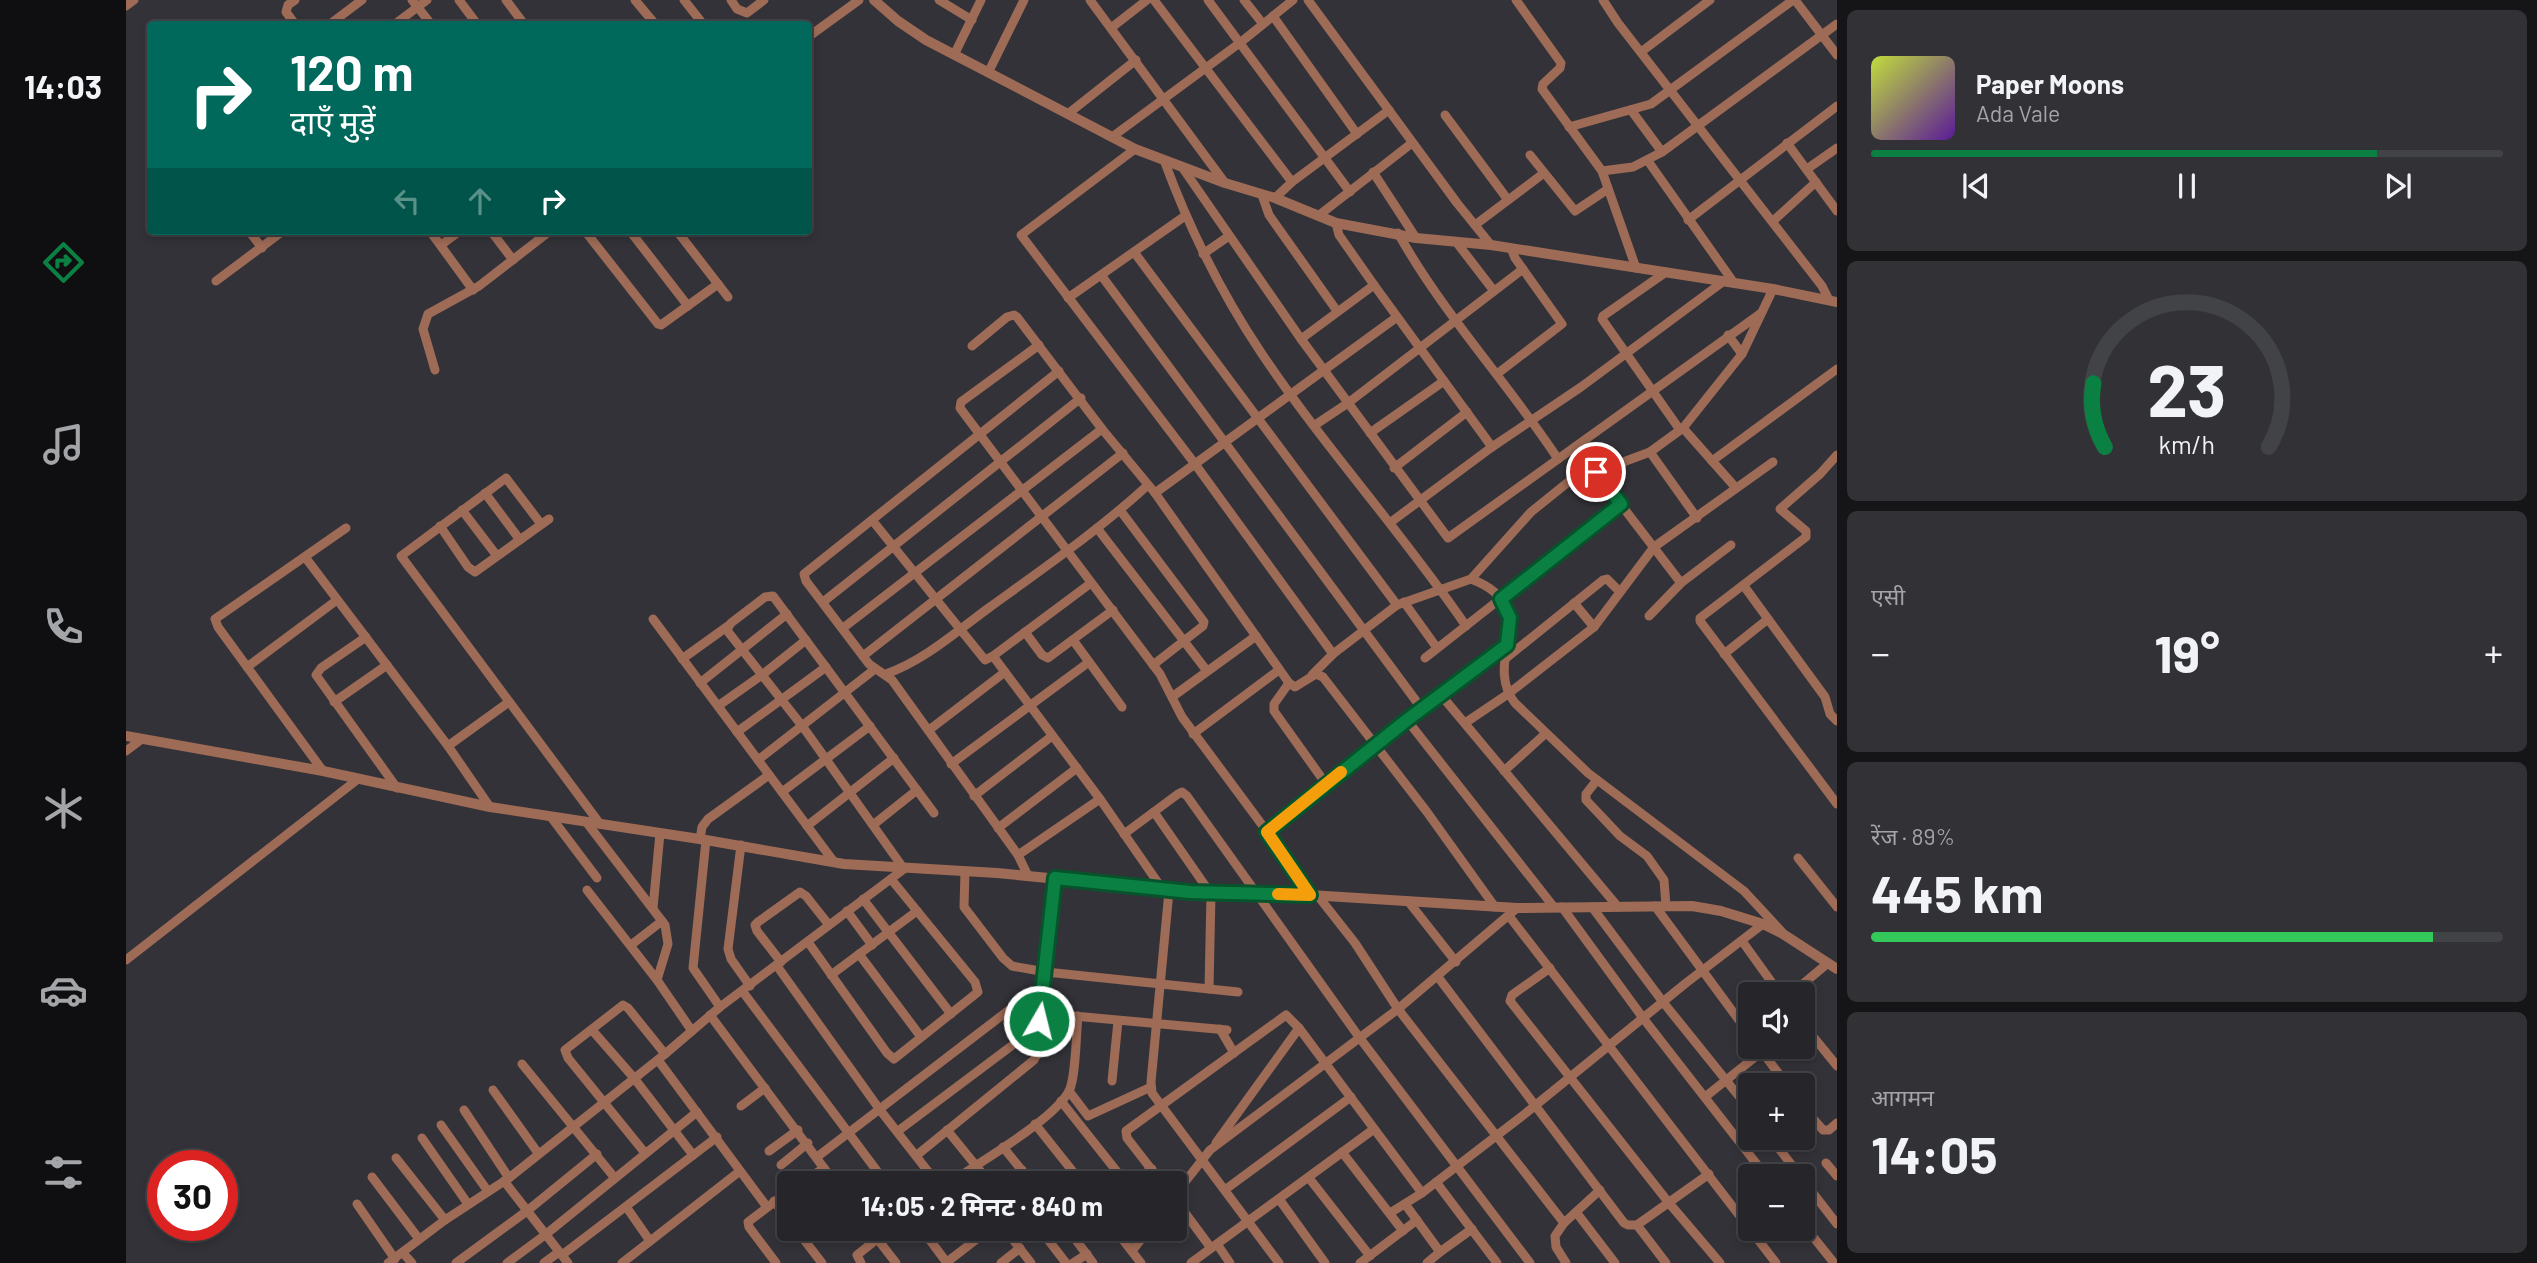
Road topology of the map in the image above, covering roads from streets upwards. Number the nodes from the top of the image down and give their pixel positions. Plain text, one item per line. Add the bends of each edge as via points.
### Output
1 (134, 0) edge
2 (295, 0) edge
3 (362, 0) edge
4 (427, 0) edge
5 (458, 0) edge
6 (506, 0) edge
7 (635, 0) edge
8 (684, 0) edge
9 (731, 0) edge
10 (764, 0) edge
11 (859, 0) edge
12 (874, 0) edge
13 (939, 0) edge
14 (981, 0) edge
15 (1024, 0) edge
16 (1090, 0) edge
17 (1147, 0) edge
18 (1154, 0) edge
19 (1208, 0) edge
20 (1244, 0) edge
21 (1292, 0) edge
22 (1308, 0) edge
23 (1710, 0) edge
24 (1794, 0) edge
25 (1607, 1) edge
26 (1521, 2) edge
27 (415, 4) edge
28 (126, 6) edge
29 (1273, 16) junction
30 (972, 20) junction
31 (293, 21) edge
32 (334, 21) edge
33 (399, 21) edge
34 (429, 21) edge
35 (475, 21) edge
36 (522, 21) edge
37 (652, 21) edge
38 (700, 21) edge
39 (1263, 24) junction
40 (1837, 24) edge
41 (1111, 27) junction
42 (812, 34) edge
43 (1822, 36) junction
44 (1241, 42) junction
45 (1641, 52) junction
46 (954, 55) junction
47 (1837, 55) edge
48 (1136, 60) junction
49 (1206, 68) junction
50 (989, 71) junction
51 (1671, 90) junction
52 (1165, 100) junction
53 (1837, 106) edge
54 (1388, 110) junction
55 (1631, 110) junction
56 (1069, 113) junction
57 (1445, 115) dead end
58 (1699, 124) junction
59 (1569, 127) junction
60 (1357, 134) junction
61 (1112, 137) junction
62 (1412, 143) junction
63 (1787, 143) junction
64 (1837, 148) edge
65 (1135, 149) junction
66 (1662, 152) junction
67 (1530, 155) dead end
68 (1325, 157) junction
69 (1164, 160) junction
70 (1648, 161) junction
71 (1182, 167) junction
72 (1807, 169) junction
73 (1602, 171) junction
74 (1373, 172) junction
75 (1544, 173) junction
76 (1740, 178) junction
77 (1292, 182) junction
78 (1816, 182) junction
79 (1225, 183) junction
80 (1608, 189) junction
81 (1350, 192) junction
82 (1262, 195) junction
83 (1275, 198) junction
84 (1508, 200) junction
85 (1837, 211) edge
86 (1185, 216) junction
87 (1318, 216) junction
88 (1688, 220) junction
89 (1773, 221) junction
90 (1336, 223) junction
91 (1475, 225) junction
92 (1398, 233) junction
93 (252, 235) edge
94 (278, 235) edge
95 (433, 235) edge
96 (455, 235) edge
97 (495, 235) edge
98 (542, 235) edge
99 (589, 235) edge
100 (633, 235) edge
101 (680, 235) edge
102 (1229, 236) junction
103 (1416, 238) junction
104 (1457, 243) junction
105 (441, 245) junction
106 (1491, 245) junction
107 (261, 248) junction
108 (1511, 248) junction
109 (1134, 251) junction
110 (1203, 254) junction
111 (513, 260) junction
112 (1636, 268) junction
113 (1523, 269) junction
114 (1666, 272) junction
115 (1101, 275) junction
116 (216, 281) dead end
117 (1729, 282) junction
118 (718, 284) junction
119 (1374, 285) junction
120 (1773, 289) junction
121 (473, 290) junction
122 (1494, 291) junction
123 (728, 297) dead end
124 (1068, 298) junction
125 (1833, 301) edge
126 (688, 306) junction
127 (1337, 311) junction
128 (1760, 314) junction
129 (1397, 317) junction
130 (1458, 320) junction
131 (1728, 335) junction
132 (1301, 339) junction
133 (1039, 345) junction
134 (972, 346) dead end
135 (1421, 348) junction
136 (1626, 353) junction
137 (1742, 354) junction
138 (1837, 369) edge
139 (435, 370) dead end
140 (1323, 370) junction
141 (1059, 371) junction
142 (1497, 374) junction
143 (1444, 381) junction
144 (1651, 390) junction
145 (1291, 393) junction
146 (1081, 398) junction
147 (1348, 402) junction
148 (1467, 412) junction
149 (1258, 419) junction
150 (1532, 420) junction
151 (1315, 425) junction
152 (1102, 429) junction
153 (1681, 429) junction
154 (1370, 433) junction
155 (980, 434) junction
156 (1226, 442) junction
157 (1492, 447) junction
158 (1650, 452) junction
159 (1123, 453) junction
160 (1837, 455) edge
161 (1558, 460) junction
162 (1000, 461) junction
163 (1712, 461) junction
164 (1773, 462) dead end
165 (1195, 464) junction
166 (1394, 468) junction
167 (1596, 472) junction
168 (1736, 488) junction
169 (1151, 489) junction
170 (1023, 490) junction
171 (485, 493) junction
172 (1420, 502) junction
173 (1621, 504) junction
174 (462, 510) junction
175 (1120, 510) junction
176 (1042, 517) junction
177 (1697, 517) junction
178 (872, 520) junction
179 (1391, 522) junction
180 (440, 526) junction
181 (346, 528) dead end
182 (1097, 528) junction
183 (520, 540) junction
184 (1731, 545) dead end
185 (892, 546) junction
186 (1654, 547) junction
187 (1066, 551) junction
188 (497, 556) junction
189 (306, 557) junction
190 (914, 573) junction
191 (1471, 579) junction
192 (1091, 583) junction
193 (1681, 583) junction
194 (1744, 586) junction
195 (1441, 589) junction
196 (1620, 592) junction
197 (1501, 599) junction
198 (337, 600) junction
199 (937, 600) junction
200 (822, 602) junction
201 (1574, 603) junction
202 (1400, 604) junction
203 (1113, 610) junction
204 (787, 614) junction
205 (1648, 616) dead end
206 (653, 619) dead end
207 (1769, 619) junction
208 (728, 626) junction
209 (1466, 626) junction
210 (1594, 627) junction
211 (843, 628) junction
212 (959, 629) junction
213 (1363, 630) junction
214 (1025, 632) junction
215 (1256, 636) junction
216 (366, 637) junction
217 (806, 639) junction
218 (1073, 640) junction
219 (1184, 641) junction
220 (1507, 645) junction
221 (1437, 648) junction
222 (743, 650) junction
223 (1333, 654) junction
224 (1724, 654) junction
225 (863, 656) junction
226 (993, 656) junction
227 (1425, 658) dead end
228 (682, 659) junction
229 (1504, 660) junction
230 (1089, 662) junction
231 (387, 665) junction
232 (1153, 665) junction
233 (247, 667) junction
234 (826, 667) junction
235 (875, 669) junction
236 (1279, 670) junction
237 (1207, 671) junction
238 (1005, 672) junction
239 (886, 674) junction
240 (762, 675) junction
241 (1312, 676) junction
242 (700, 682) junction
243 (1289, 683) junction
244 (845, 693) junction
245 (1508, 694) junction
246 (1441, 695) junction
247 (1172, 697) junction
248 (782, 700) junction
249 (334, 702) junction
250 (509, 702) junction
251 (718, 706) junction
252 (1029, 706) junction
253 (1122, 707) dead end
254 (1422, 709) junction
255 (1407, 720) junction
256 (1837, 721) edge
257 (1465, 723) junction
258 (803, 726) junction
259 (870, 726) junction
260 (929, 730) junction
261 (737, 732) junction
262 (1194, 734) junction
263 (1545, 734) junction
264 (126, 736) edge
265 (1052, 736) junction
266 (142, 739) junction
267 (448, 746) junction
268 (1375, 746) junction
269 (126, 751) edge
270 (894, 758) junction
271 (826, 759) junction
272 (758, 760) junction
273 (951, 764) junction
274 (1077, 768) junction
275 (323, 771) junction
276 (1504, 771) junction
277 (769, 775) junction
278 (358, 779) junction
279 (1597, 780) junction
280 (1326, 784) junction
281 (397, 788) junction
282 (917, 790) junction
283 (782, 792) junction
284 (850, 792) junction
285 (974, 796) junction
286 (1100, 799) junction
287 (1837, 804) edge
288 (490, 807) junction
289 (1154, 811) junction
290 (934, 813) dead end
291 (551, 817) junction
292 (587, 823) junction
293 (600, 824) junction
294 (873, 825) junction
295 (807, 826) junction
296 (998, 828) junction
297 (660, 832) junction
298 (1267, 832) junction
299 (1124, 834) junction
300 (703, 839) junction
301 (741, 845) junction
302 (1018, 855) junction
303 (1798, 859) dead end
304 (834, 862) junction
305 (904, 869) junction
306 (965, 871) junction
307 (1028, 876) junction
308 (597, 878) dead end
309 (1055, 878) junction
310 (891, 879) junction
311 (587, 890) dead end
312 (1166, 890) junction
313 (1211, 894) junction
314 (1258, 894) junction
315 (1314, 896) junction
316 (863, 899) junction
317 (1408, 901) junction
318 (1558, 906) junction
319 (1618, 906) junction
320 (1661, 906) junction
321 (1495, 907) junction
322 (1592, 907) junction
323 (653, 908) junction
324 (1837, 908) edge
325 (847, 911) junction
326 (917, 911) junction
327 (1513, 912) junction
328 (662, 921) junction
329 (1763, 924) junction
330 (829, 925) junction
331 (888, 932) junction
332 (1783, 934) junction
333 (1742, 941) junction
334 (808, 942) junction
335 (872, 945) junction
336 (631, 946) junction
337 (859, 954) junction
338 (126, 960) edge
339 (1456, 962) junction
340 (779, 964) junction
341 (1832, 966) edge
342 (1550, 968) junction
343 (1703, 971) junction
344 (1046, 972) junction
345 (831, 975) junction
346 (1438, 977) junction
347 (657, 980) junction
348 (1771, 982) edge
349 (1809, 982) edge
350 (1162, 983) junction
351 (746, 989) junction
352 (1209, 989) junction
353 (1238, 992) dead end
354 (1663, 1002) junction
355 (1042, 1003) junction
356 (720, 1007) junction
357 (1398, 1009) junction
358 (1041, 1013) junction
359 (951, 1014) junction
360 (710, 1015) junction
361 (1077, 1016) junction
362 (1643, 1017) junction
363 (1738, 1019) edge
364 (1118, 1021) junction
365 (1157, 1024) junction
366 (1038, 1026) junction
367 (1299, 1028) junction
368 (592, 1030) junction
369 (692, 1031) junction
370 (921, 1037) junction
371 (1359, 1037) junction
372 (1815, 1039) edge
373 (1609, 1046) junction
374 (1234, 1053) junction
375 (661, 1057) junction
376 (1751, 1059) edge
377 (1324, 1062) junction
378 (522, 1064) dead end
379 (1837, 1066) edge
380 (1571, 1076) junction
381 (634, 1078) junction
382 (1728, 1080) junction
383 (1112, 1081) dead end
384 (1152, 1087) junction
385 (765, 1088) junction
386 (493, 1090) dead end
387 (1069, 1091) junction
388 (1738, 1094) edge
389 (1351, 1097) junction
390 (1705, 1097) junction
391 (1247, 1100) junction
392 (603, 1101) junction
393 (1061, 1101) junction
394 (741, 1106) dead end
395 (1535, 1106) junction
396 (1161, 1107) junction
397 (464, 1110) dead end
398 (880, 1110) junction
399 (697, 1112) junction
400 (1261, 1112) junction
401 (1815, 1121) edge
402 (1837, 1123) edge
403 (1035, 1124) junction
404 (441, 1125) dead end
405 (572, 1126) junction
406 (1374, 1129) junction
407 (673, 1130) junction
408 (798, 1130) junction
409 (947, 1130) junction
410 (898, 1131) junction
411 (848, 1135) junction
412 (1495, 1136) junction
413 (717, 1137) junction
414 (422, 1138) dead end
415 (807, 1143) junction
416 (1003, 1147) junction
417 (1210, 1150) junction
418 (1780, 1150) edge
419 (769, 1151) dead end
420 (1342, 1152) junction
421 (538, 1153) junction
422 (645, 1153) junction
423 (597, 1154) junction
424 (693, 1155) junction
425 (917, 1155) junction
426 (817, 1157) junction
427 (396, 1158) dead end
428 (1202, 1159) junction
429 (1826, 1163) dead end
430 (976, 1164) junction
431 (1458, 1164) junction
432 (1757, 1164) edge
433 (1791, 1164) edge
434 (781, 1165) dead end
435 (824, 1168) junction
436 (1152, 1169) joint
437 (1022, 1170) edge
438 (740, 1171) junction
439 (820, 1171) edge
440 (826, 1171) edge
441 (876, 1171) edge
442 (928, 1171) edge
443 (966, 1171) edge
444 (981, 1171) edge
445 (1072, 1171) edge
446 (1118, 1171) edge
447 (1149, 1171) edge
448 (1709, 1174) junction
449 (1837, 1176) edge
450 (372, 1177) dead end
451 (614, 1177) junction
452 (1309, 1178) junction
453 (506, 1179) junction
454 (1187, 1179) edge
455 (1436, 1182) junction
456 (1226, 1189) junction
457 (487, 1190) junction
458 (1600, 1190) junction
459 (1422, 1193) junction
460 (1815, 1195) edge
461 (777, 1199) edge
462 (1279, 1199) junction
463 (357, 1203) dead end
464 (1669, 1203) junction
465 (468, 1204) junction
466 (770, 1204) junction
467 (1405, 1204) junction
468 (627, 1208) junction
469 (777, 1210) edge
470 (527, 1211) junction
471 (1576, 1212) junction
472 (1187, 1213) edge
473 (1390, 1213) junction
474 (445, 1220) junction
475 (1417, 1220) junction
476 (1249, 1221) junction
477 (1564, 1223) junction
478 (1837, 1224) edge
479 (1637, 1225) junction
480 (1472, 1229) junction
481 (1403, 1231) junction
482 (545, 1235) junction
483 (419, 1240) junction
484 (1815, 1240) edge
485 (650, 1241) junction
486 (805, 1241) edge
487 (876, 1241) edge
488 (878, 1241) edge
489 (930, 1241) edge
490 (975, 1241) edge
491 (1014, 1241) edge
492 (1049, 1241) edge
493 (1078, 1241) edge
494 (1124, 1241) edge
495 (1140, 1241) edge
496 (1214, 1246) junction
497 (1020, 1248) junction
498 (1132, 1251) junction
499 (1440, 1252) junction
500 (1087, 1254) junction
501 (563, 1257) edge
502 (395, 1258) edge
503 (1494, 1259) edge
504 (1367, 1260) edge
505 (412, 1263) edge
506 (456, 1263) edge
507 (507, 1263) edge
508 (544, 1263) edge
509 (622, 1263) edge
510 (776, 1263) edge
511 (822, 1263) edge
512 (861, 1263) edge
513 (896, 1263) edge
514 (947, 1263) edge
515 (1001, 1263) edge
516 (1031, 1263) edge
517 (1066, 1263) edge
518 (1073, 1263) edge
519 (1093, 1263) edge
520 (1141, 1263) edge
521 (1191, 1263) edge
522 (1230, 1263) edge
523 (1279, 1263) edge
524 (1325, 1263) edge
525 (1427, 1263) edge
526 (1481, 1263) edge
527 (1530, 1263) edge
528 (1566, 1263) edge
529 (1615, 1263) edge
530 (1666, 1263) edge
531 (1720, 1263) edge
532 (1776, 1263) edge
533 (1833, 1263) edge

1 - 28 street
2 - 31 street via 286,12
3 - 32 street
4 - 27 street
5 - 35 street
6 - 36 street
7 - 37 street
8 - 38 street
9 - 10 street via 747,13
11 - 42 street
12 - 46 street via 898,21
13 - 30 street
14 - 30 street
15 - 50 street
16 - 41 street
17 - 41 street
18 - 49 street
19 - 44 street
20 - 39 street
21 - 29 street
22 - 54 street
23 - 45 street
24 - 43 street
24 - 51 street
25 - 45 street
26 - 59 street via 1561,63 1542,87
27 - 33 street
27 - 34 street
29 - 39 street
29 - 60 street
30 - 46 street
39 - 44 street
40 - 43 street
41 - 48 street
43 - 47 street
43 - 58 street
44 - 49 street
44 - 68 street
45 - 51 street
46 - 50 street
48 - 52 street
48 - 56 street
49 - 52 street
49 - 77 street
50 - 56 street
51 - 55 street via 1651,104
51 - 58 street
52 - 61 street
52 - 79 street
53 - 63 street
54 - 60 street
54 - 62 street
55 - 59 street
55 - 66 street
56 - 61 street
57 - 84 street
58 - 66 street
58 - 76 street
59 - 73 street
60 - 68 street
61 - 65 street
62 - 74 street
62 - 91 street
63 - 72 street
63 - 76 street
64 - 72 street
65 - 69 street
65 - 124 street via 1021,235
66 - 70 street
67 - 75 street
68 - 77 street
68 - 81 street
69 - 71 street
69 - 86 street
70 - 73 street
70 - 88 street
71 - 79 street
71 - 102 street
72 - 78 street
73 - 80 street
74 - 81 street
74 - 103 street
75 - 80 street via 1576,211
75 - 84 street
76 - 88 street
76 - 89 street
77 - 83 street
78 - 85 street
78 - 89 street
79 - 82 street
80 - 112 street
81 - 87 street
82 - 83 street
82 - 127 street via 1269,215
83 - 87 street
84 - 91 street
86 - 109 street
86 - 110 street
87 - 90 street
88 - 117 street
89 - 125 street
90 - 92 street
90 - 119 street via 1339,235
91 - 106 street
92 - 103 street
92 - 130 street
93 - 107 street
94 - 107 street
95 - 105 street
96 - 105 street
97 - 111 street
98 - 111 street
99 - 126 street via 659,324
100 - 126 street
101 - 118 street
102 - 110 street
102 - 132 street
103 - 104 street
104 - 106 street
104 - 122 street
105 - 121 street
106 - 108 street
107 - 116 street
108 - 112 street
108 - 113 street
109 - 115 street
109 - 149 street
110 - 145 street via 1250,335
111 - 121 street
112 - 114 street
113 - 122 street
113 - 142 street via 1562,324
114 - 117 street
114 - 136 street via 1602,318
115 - 124 street
115 - 156 street
117 - 120 street
117 - 136 street
118 - 123 street
118 - 126 street
119 - 127 street
119 - 129 street
120 - 125 street
120 - 128 street
121 - 139 street via 425,319 423,329
122 - 130 street
124 - 165 street
127 - 132 street
128 - 131 street
128 - 137 street
129 - 135 street
129 - 140 street
130 - 135 street
130 - 142 street
131 - 137 street
131 - 144 street
132 - 140 street
133 - 134 street via 1014,315
133 - 141 street
133 - 155 street via 959,405
135 - 143 street
135 - 147 street
136 - 144 street
136 - 150 street
137 - 153 street
138 - 163 street
140 - 145 street
140 - 147 street
141 - 146 street
141 - 155 street
142 - 150 street
143 - 148 street
143 - 154 street
144 - 153 street
144 - 161 street
145 - 149 street
145 - 151 street
146 - 152 street
146 - 162 street
147 - 151 street
147 - 154 street
148 - 157 street
148 - 166 street
149 - 156 street
149 - 202 street
150 - 157 street
150 - 161 street
151 - 179 street
152 - 159 street
152 - 170 street
153 - 158 street
153 - 163 street
154 - 166 street
155 - 162 street
155 - 178 street
156 - 165 street
156 - 213 street
157 - 172 street
158 - 167 street
158 - 177 street
159 - 169 street
159 - 176 street
160 - 194 street via 1780,509 1806,531 1806,537
161 - 172 street via 1450,538
162 - 170 street
162 - 185 street
163 - 168 street
164 - 168 street
165 - 169 street
165 - 223 street
166 - 172 street
167 - 173 street
167 - 191 street via 1567,483 1531,512
168 - 177 street
169 - 175 street
169 - 215 street
170 - 176 street
170 - 190 street
171 - 174 street
171 - 183 street
171 - 183 street via 506,478 545,522
172 - 179 street
173 - 186 street
173 - 197 street
174 - 180 street
174 - 188 street
175 - 182 street
175 - 219 street via 1203,618 1203,626
176 - 187 street
176 - 199 street
177 - 186 street
178 - 185 street
178 - 200 street via 804,574
179 - 195 street
180 - 188 street via 471,571
180 - 250 street via 401,556
181 - 189 street
182 - 187 street
182 - 219 street
183 - 188 street
184 - 193 street
185 - 190 street
185 - 200 street
186 - 193 street
186 - 196 street
187 - 192 street
187 - 212 street
189 - 198 street
189 - 233 street via 215,619
190 - 199 street
190 - 211 street
191 - 195 street
191 - 197 street
192 - 203 street
192 - 214 street
193 - 205 street
194 - 207 street
194 - 224 street via 1700,619
195 - 202 street
195 - 209 street
196 - 201 street via 1604,579
196 - 210 street
197 - 209 street
197 - 220 street via 1510,618
198 - 216 street
198 - 233 street
199 - 212 street
199 - 225 street
200 - 211 street
201 - 210 street
201 - 229 street
202 - 213 street
202 - 221 street
203 - 218 street
203 - 232 street
204 - 208 street via 769,595
204 - 217 street
204 - 222 street
206 - 228 street
207 - 224 street
207 - 256 street
208 - 222 street
208 - 228 street
209 - 221 street
210 - 245 street
211 - 225 street
212 - 226 street via 980,657
212 - 239 street via 909,665
213 - 223 street
213 - 254 street
214 - 218 street via 1045,659
214 - 226 street
215 - 236 street
215 - 237 street
216 - 231 street
216 - 249 street via 317,671
217 - 234 street
217 - 240 street
218 - 230 street
219 - 232 street
219 - 237 street
220 - 229 street
220 - 246 street
221 - 227 street
222 - 240 street
222 - 242 street
223 - 241 street
224 - 287 street
225 - 235 street
226 - 238 street
228 - 242 street
229 - 245 street
230 - 252 street
230 - 253 street
231 - 249 street
231 - 267 street
232 - 247 street
233 - 275 street
234 - 244 street
234 - 248 street
235 - 239 street
235 - 244 street
236 - 243 street
236 - 262 street
237 - 247 street
238 - 252 street
238 - 260 street
239 - 260 street
240 - 248 street
240 - 251 street
241 - 243 street via 1297,686
241 - 268 street via 1323,677
242 - 251 street
243 - 280 street via 1274,711
244 - 258 street
244 - 259 street
245 - 257 street
245 - 263 street
246 - 254 street
246 - 257 street
247 - 262 street
248 - 258 street
248 - 261 street
249 - 281 street
250 - 267 street
250 - 293 street
251 - 261 street
252 - 265 street
252 - 273 street
254 - 255 street
255 - 268 street
255 - 318 street
257 - 276 street
258 - 271 street
258 - 272 street
259 - 270 street
259 - 271 street
260 - 273 street
261 - 272 street
262 - 298 street
263 - 276 street
263 - 279 street
264 - 266 street
265 - 274 street
265 - 285 street
266 - 269 street
266 - 275 street
267 - 288 street
268 - 280 street
268 - 321 street
270 - 282 street
270 - 284 street
271 - 283 street
271 - 284 street
272 - 277 street
273 - 285 street
274 - 286 street
274 - 296 street
275 - 278 street
276 - 319 street
277 - 283 street
277 - 300 street via 708,819 702,827
278 - 281 street
278 - 338 street
279 - 320 street via 1586,800 1620,836 1647,856 1664,880
279 - 332 street via 1744,891
280 - 298 street
281 - 288 street
282 - 290 street
282 - 294 street
283 - 295 street
284 - 294 street
284 - 295 street
285 - 296 street
286 - 299 street
286 - 302 street
288 - 291 street
289 - 299 street
289 - 313 street
289 - 314 street via 1184,793
291 - 292 street
291 - 308 street
292 - 293 street
292 - 323 street
293 - 297 street
294 - 305 street
295 - 304 street
296 - 302 street
297 - 300 street
297 - 323 street
298 - 315 street
299 - 312 street
300 - 301 street
300 - 356 street via 693,968
301 - 304 street
301 - 351 street via 728,949
302 - 307 street
303 - 324 street
304 - 305 street
305 - 306 street
305 - 310 street
306 - 307 street
306 - 344 street via 964,907 1003,958 1012,966
307 - 309 street
309 - 312 street
309 - 344 street
310 - 316 street
310 - 326 street
311 - 336 street
312 - 313 street
312 - 350 street
313 - 314 street
313 - 352 street
314 - 315 street
314 - 371 street
315 - 317 street
315 - 357 street via 1355,943
316 - 325 street
316 - 331 street
317 - 321 street
317 - 339 street
318 - 322 street
318 - 327 street
318 - 362 street
319 - 320 street
319 - 322 street
320 - 329 street via 1721,911
320 - 343 street
321 - 327 street
322 - 354 street
323 - 328 street
325 - 330 street
325 - 335 street
326 - 331 street
326 - 359 street via 978,988 975,996
327 - 339 street
327 - 342 street
328 - 336 street
328 - 347 street via 668,944
329 - 332 street
329 - 333 street
330 - 334 street
330 - 340 street via 800,892 758,922 757,931
331 - 335 street
331 - 359 street
332 - 341 street
333 - 343 street
333 - 348 street
334 - 340 street
334 - 345 street
335 - 337 street
336 - 347 street
337 - 345 street
337 - 370 street
339 - 346 street
340 - 351 street
340 - 398 street
341 - 349 street
342 - 373 street
342 - 380 street via 1509,999
343 - 354 street
343 - 363 street
344 - 350 street
344 - 355 street
345 - 370 street via 891,1057
346 - 357 street
346 - 395 street
347 - 369 street
350 - 352 street
350 - 365 street
351 - 356 street
351 - 411 street
352 - 353 street
354 - 362 street
354 - 382 street
355 - 358 street
355 - 398 street via 1013,1007
356 - 360 street
357 - 371 street
357 - 412 street
358 - 361 street
358 - 366 street
359 - 370 street
360 - 369 street
360 - 385 street
361 - 364 street
361 - 387 street
362 - 373 street
362 - 390 street
364 - 365 street
364 - 383 street
365 - 374 street via 1224,1030
365 - 384 street
366 - 409 street via 1034,1060
366 - 410 street
367 - 374 street via 1286,1015
367 - 377 street
367 - 391 street
368 - 375 street via 625,1006
368 - 381 street
368 - 392 street via 565,1054
369 - 375 street
371 - 377 street
371 - 431 street
372 - 379 street
373 - 380 street
373 - 448 street
374 - 396 street
375 - 381 street
375 - 399 street
376 - 382 street
377 - 389 street
377 - 400 street
378 - 405 street
380 - 395 street
380 - 464 street
381 - 392 street
381 - 407 street
382 - 388 street
382 - 390 street
384 - 387 street via 1088,1116
384 - 396 street
385 - 394 street
385 - 408 street
386 - 421 street
387 - 393 street
389 - 406 street
389 - 456 street
390 - 432 street
391 - 400 street
391 - 417 street
392 - 405 street
392 - 422 street
393 - 403 street
393 - 446 street
395 - 412 street
395 - 458 street
396 - 428 street
396 - 436 street via 1125,1134
397 - 453 street
398 - 410 street
398 - 411 street
399 - 407 street
399 - 413 street
400 - 417 street
401 - 402 street via 1822,1130
403 - 416 street
403 - 445 street
404 - 457 street
405 - 421 street
405 - 423 street
406 - 420 street
406 - 459 street
407 - 422 street
407 - 424 street
408 - 415 street
408 - 419 street
409 - 425 street
409 - 430 street
410 - 425 street
411 - 426 street
411 - 441 street
412 - 431 street
412 - 477 street
413 - 424 street
413 - 438 street
414 - 465 street
415 - 426 street
415 - 434 street
416 - 430 street
416 - 437 street
417 - 428 street
418 - 433 street
420 - 452 street
420 - 473 street
421 - 453 street
422 - 451 street
423 - 451 street
423 - 470 street
424 - 468 street
425 - 442 street
426 - 435 street
427 - 474 street
428 - 454 street
428 - 456 street
429 - 449 street
430 - 443 street
430 - 444 street
431 - 455 street
431 - 527 street
435 - 439 street
435 - 440 street
436 - 447 street
438 - 466 street
438 - 485 street
448 - 464 street
448 - 532 street
450 - 483 street
451 - 482 street
452 - 462 street
452 - 504 street
453 - 457 street
453 - 470 street
455 - 459 street
455 - 480 street
456 - 476 street
457 - 465 street
458 - 471 street
458 - 479 street via 1625,1223
459 - 467 street
460 - 478 street
461 - 466 street
462 - 476 street
462 - 524 street
463 - 502 street
464 - 479 street
464 - 531 street
465 - 474 street
466 - 469 street
466 - 510 street via 748,1224
467 - 473 street
467 - 475 street
468 - 485 street
468 - 501 street
470 - 482 street
470 - 506 street
471 - 477 street
471 - 529 street
472 - 496 street
473 - 481 street
474 - 483 street
475 - 481 street
475 - 499 street
476 - 496 street
476 - 523 street
477 - 528 street via 1555,1242
479 - 530 street
480 - 499 street
480 - 503 street
481 - 504 street
482 - 501 street
482 - 507 street
483 - 502 street
484 - 533 street
485 - 509 street
486 - 511 street
487 - 512 street via 857,1255
488 - 513 street
489 - 514 street
490 - 514 street
491 - 497 street
492 - 517 street
493 - 500 street
494 - 498 street
495 - 498 street
496 - 521 street
496 - 522 street
497 - 515 street
497 - 516 street
498 - 520 street
499 - 525 street
500 - 518 street
500 - 519 street
501 - 508 street
502 - 505 street
503 - 526 street

